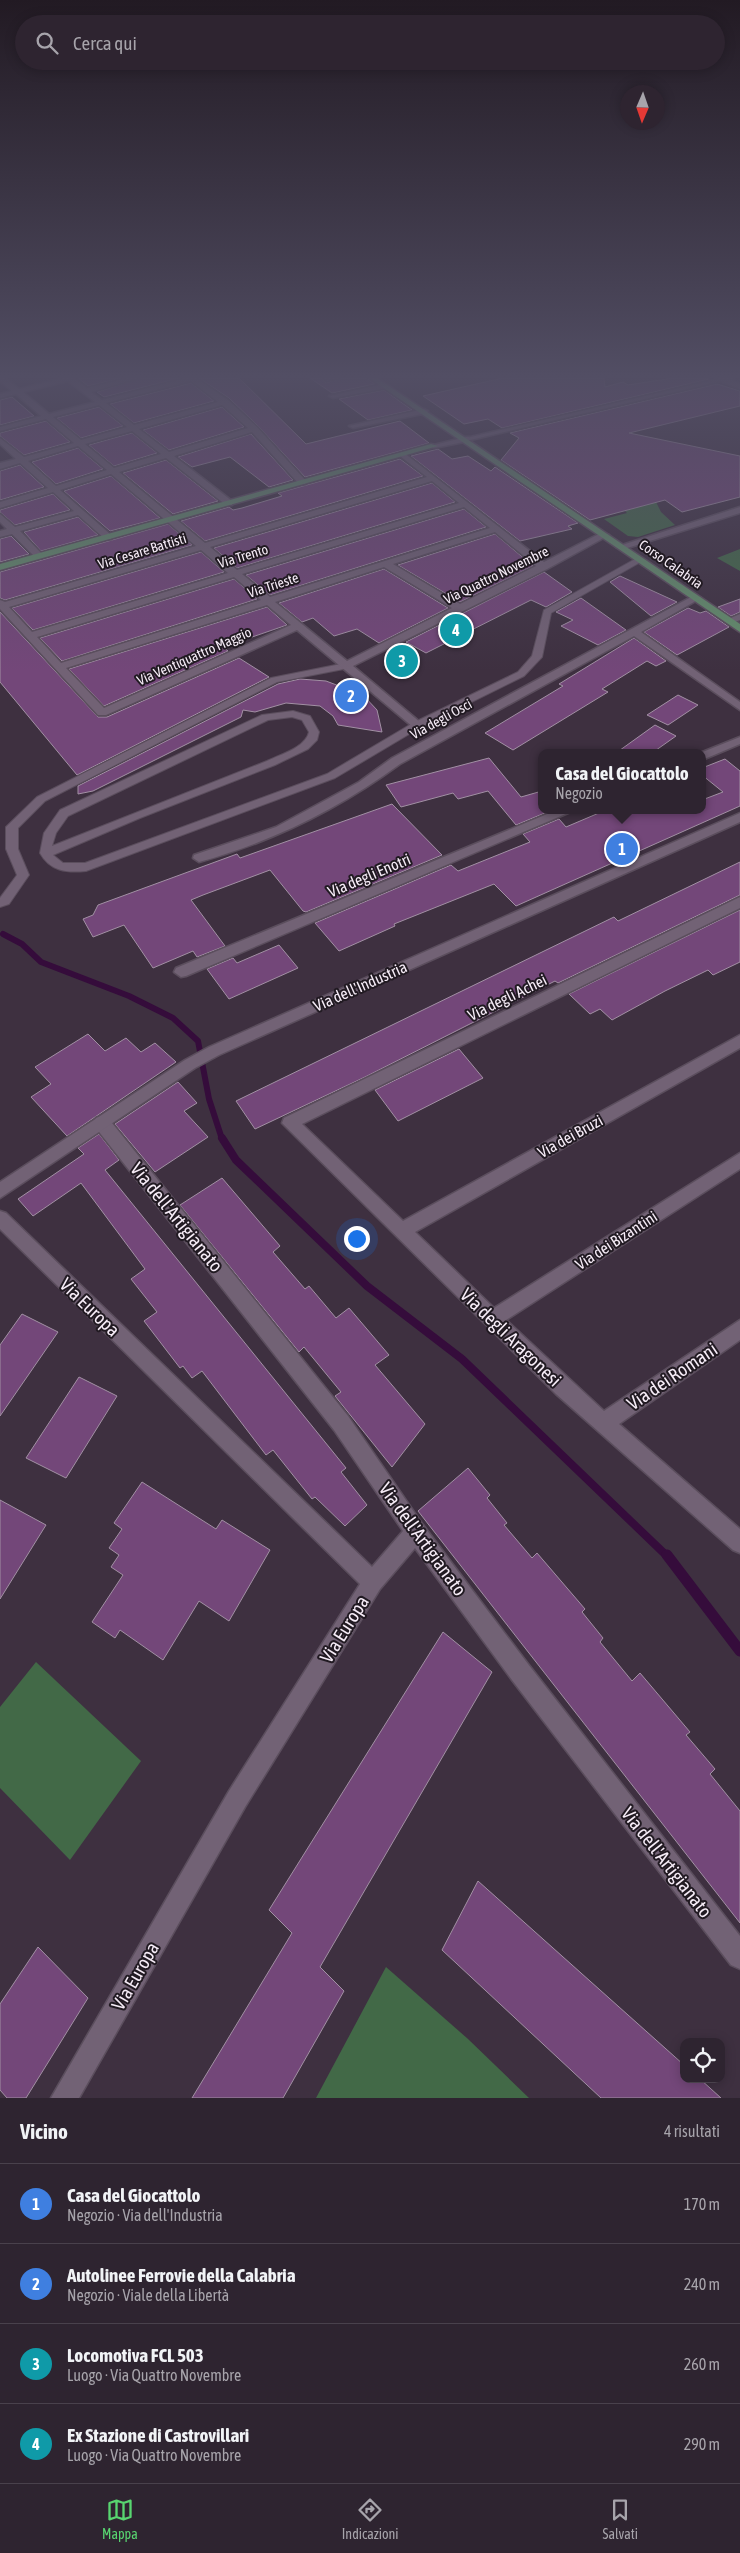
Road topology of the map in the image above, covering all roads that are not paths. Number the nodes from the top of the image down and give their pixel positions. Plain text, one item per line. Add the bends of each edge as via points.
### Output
1 (41, 476) edge
2 (96, 476) edge
3 (118, 476) edge
4 (195, 476) edge
5 (296, 476) edge
6 (324, 476) edge
7 (430, 476) edge
8 (519, 476) edge
9 (433, 478) junction
10 (302, 482) junction
11 (55, 489) junction
12 (229, 503) junction
13 (464, 504) junction
14 (0, 505) edge
15 (740, 510) edge
16 (80, 512) junction
17 (0, 517) edge
18 (171, 519) junction
19 (495, 528) junction
20 (14, 530) junction
21 (0, 534) edge
22 (604, 535) junction
23 (108, 537) junction
24 (204, 546) junction
25 (621, 547) junction
26 (39, 556) junction
27 (640, 560) junction
28 (385, 564) junction
29 (0, 567) edge
30 (544, 567) junction
31 (236, 573) junction
32 (696, 598) junction
33 (268, 601) junction
34 (2, 605) edge
35 (459, 608) junction
36 (740, 617) edge
37 (729, 621) junction
38 (298, 626) junction
39 (740, 629) edge
40 (633, 631) junction
41 (30, 636) junction
42 (346, 666) junction
43 (59, 668) junction
44 (740, 707) edge
45 (417, 725) junction
46 (740, 740) edge
47 (706, 754) edge
48 (560, 814) edge
49 (740, 817) edge
50 (46, 853) junction
51 (199, 858) dead end
52 (740, 902) edge
53 (0, 903) edge
54 (181, 972) dead end
55 (740, 1041) edge
56 (102, 1123) junction
57 (290, 1123) joint
58 (740, 1160) edge
59 (0, 1191) edge
60 (0, 1218) edge
61 (400, 1231) junction
62 (492, 1319) junction
63 (740, 1329) edge
64 (603, 1423) junction
65 (416, 1532) junction
66 (740, 1543) edge
67 (373, 1582) junction
68 (740, 1956) edge
69 (64, 2098) edge

1 - 11 street
2 - 11 street
3 - 18 street
4 - 12 street
5 - 10 street
6 - 10 main road
7 - 9 street
8 - 22 main road, Corso Calabria
9 - 13 street
9 - 24 street, Via Cesare Battisti
10 - 12 main road
11 - 14 street
11 - 16 street
12 - 18 main road
13 - 19 street
13 - 31 street, Via Trento
15 - 25 street
16 - 20 street
16 - 23 street
17 - 20 street
18 - 23 main road
18 - 24 street
19 - 28 street, Via Trieste
19 - 30 street
20 - 21 street
20 - 26 street
22 - 25 main road, Corso Calabria
22 - 30 street, Via Quattro Novembre
23 - 26 main road
24 - 31 street
24 - 34 street, Via Cesare Battisti
25 - 27 main road, Corso Calabria
26 - 29 main road
27 - 32 main road, Corso Calabria
27 - 45 lane via 547,612 537,657 521,674
28 - 33 street, Via Trieste
28 - 35 street
30 - 35 street, Via Quattro Novembre
31 - 33 street
31 - 41 street, Via Trento
32 - 37 main road, Corso Calabria
32 - 40 street, Via degli Osci
33 - 38 street
33 - 43 street, Via Trieste
34 - 41 street
35 - 42 street, Via Quattro Novembre
36 - 37 street
37 - 39 main road, Corso Calabria
38 - 42 street
38 - 43 street, Via Ventiquattro Maggio via 102,713
40 - 44 street
40 - 51 street, Via degli Osci via 396,761 363,785 280,830
41 - 43 street
42 - 45 street
42 - 53 lane via 274,680 41,799 12,827 12,849 23,875 5,901
45 - 50 lane via 331,776 86,867 57,865
46 - 47 street
48 - 54 street, Via degli Enotri
49 - 56 street, Via dell'Industria via 214,1052 190,1064
50 - 50 lane via 304,747 312,740 311,724 306,718 293,714 254,721 64,813 50,831
52 - 57 street, Via degli Achei
55 - 61 street, Via dei Bruzi
56 - 59 street, Via dell'Industria
56 - 65 street, Via dell'Artigianato via 341,1423
57 - 61 street, Via degli Aragonesi
58 - 62 street, Via dei Bizantini
60 - 67 street, Via Europa
61 - 62 street, Via degli Aragonesi
62 - 64 street, Via degli Aragonesi
63 - 64 street, Via dei Romani
64 - 66 street, Via degli Aragonesi
65 - 67 street
65 - 68 street, Via dell'Artigianato
67 - 69 street, Via Europa via 237,1798

